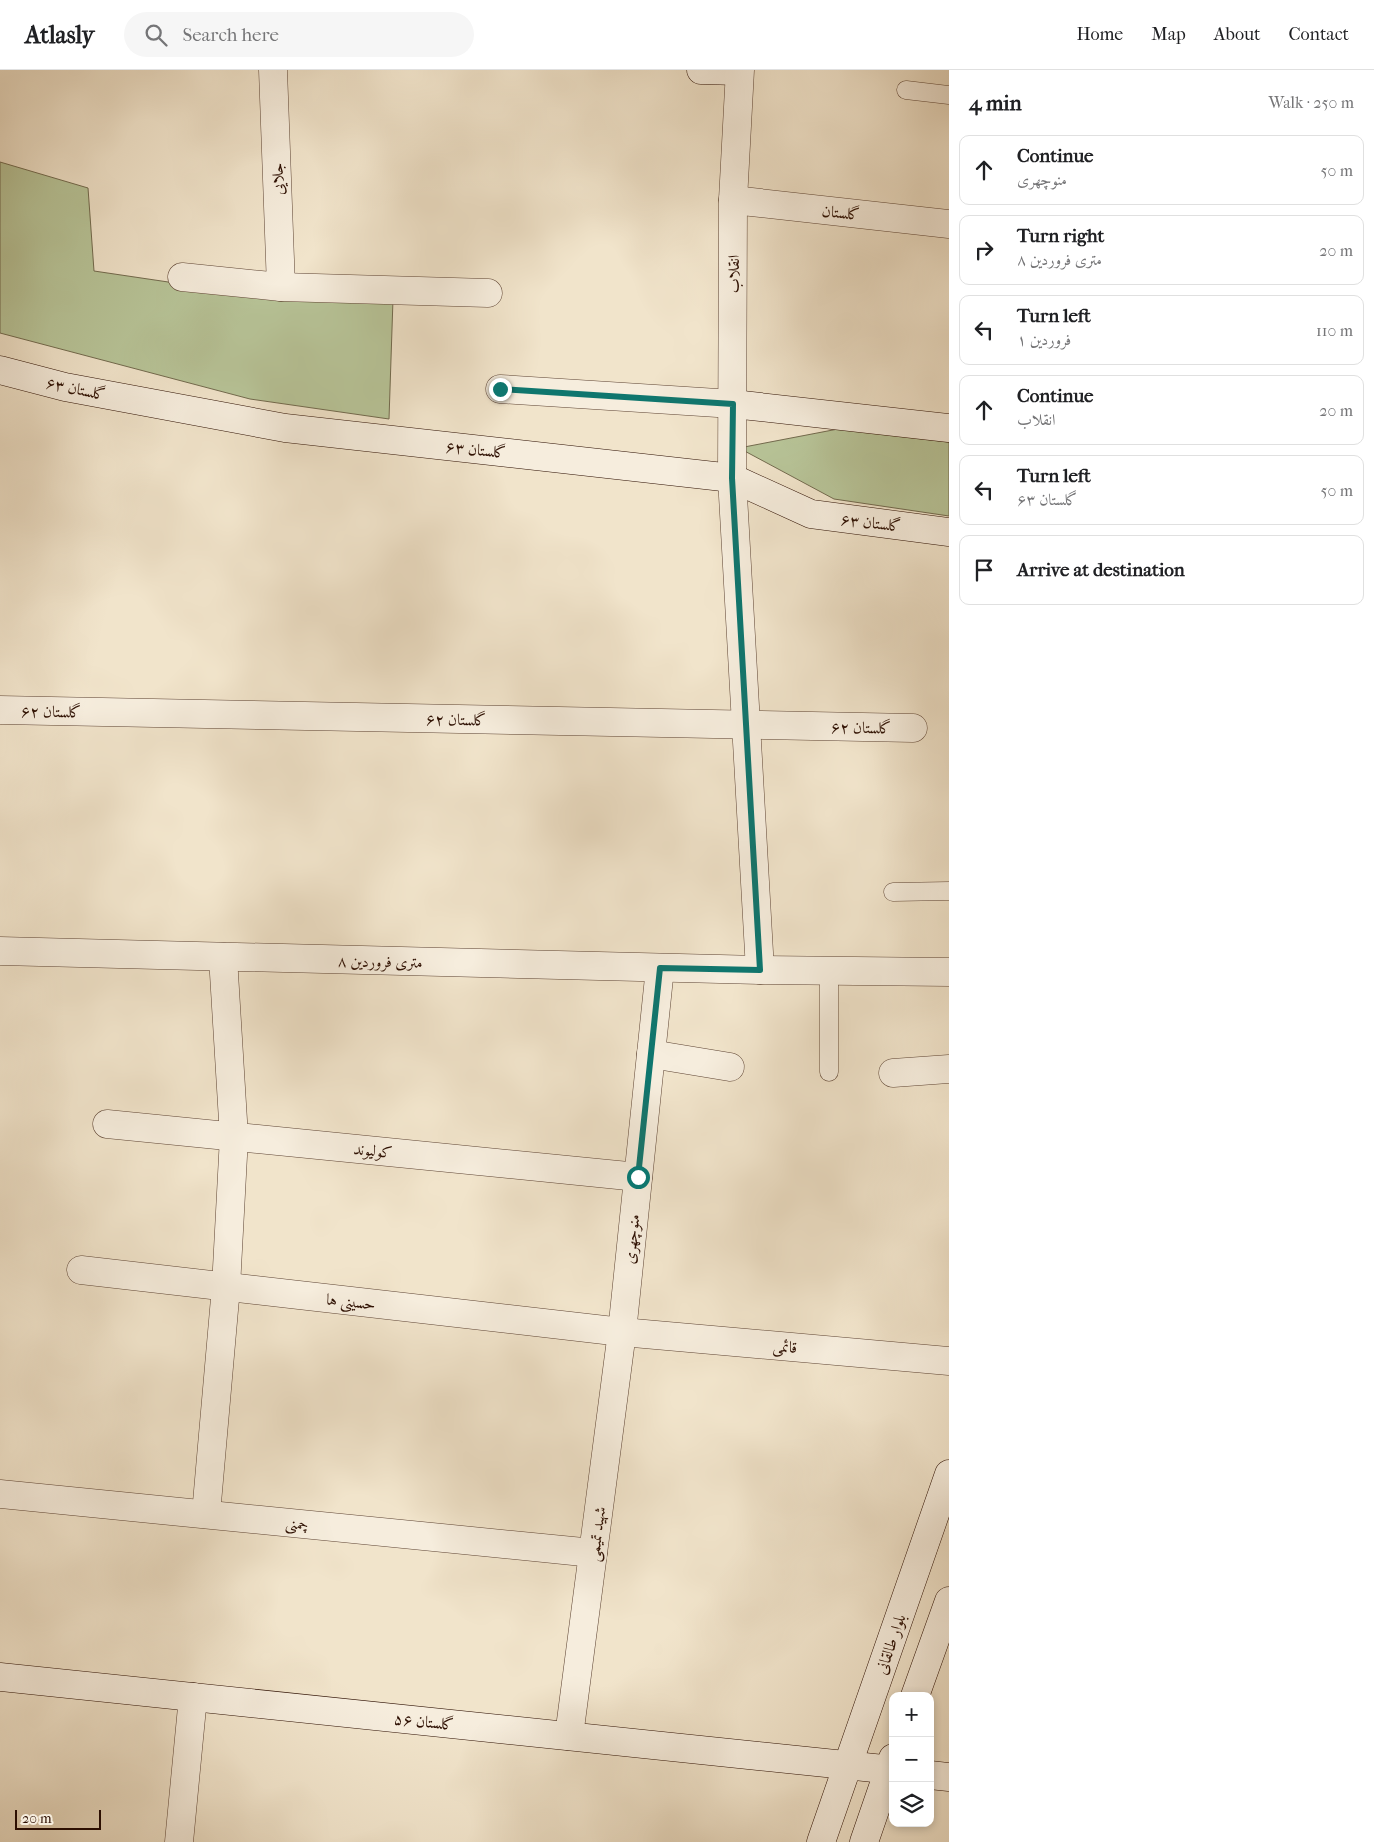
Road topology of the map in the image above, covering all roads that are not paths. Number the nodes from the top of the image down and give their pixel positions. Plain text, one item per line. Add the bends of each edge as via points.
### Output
1 (273, 70) edge
2 (701, 70) edge
3 (739, 71) edge
4 (906, 90) dead end
5 (949, 95) edge
6 (733, 200) junction
7 (949, 224) edge
8 (182, 277) dead end
9 (281, 287) junction
10 (488, 293) dead end
11 (0, 370) edge
12 (500, 389) dead end
13 (733, 404) junction
14 (949, 428) edge
15 (732, 478) junction
16 (949, 532) edge
17 (0, 710) edge
18 (746, 725) junction
19 (912, 728) dead end
20 (949, 891) edge
21 (893, 892) dead end
22 (0, 951) edge
23 (223, 957) junction
24 (660, 968) junction
25 (760, 970) junction
26 (829, 971) junction
27 (949, 972) edge
28 (651, 1054) junction
29 (730, 1067) dead end
30 (949, 1069) edge
31 (829, 1072) dead end
32 (893, 1073) dead end
33 (107, 1124) dead end
34 (234, 1136) junction
35 (638, 1177) junction
36 (81, 1270) dead end
37 (226, 1287) junction
38 (622, 1332) junction
39 (949, 1361) edge
40 (949, 1474) edge
41 (0, 1494) edge
42 (206, 1514) junction
43 (593, 1553) junction
44 (949, 1601) edge
45 (0, 1677) edge
46 (916, 1692) edge
47 (193, 1697) junction
48 (569, 1736) junction
49 (849, 1765) junction
50 (889, 1766) edge
51 (889, 1772) edge
52 (934, 1775) edge
53 (949, 1777) edge
54 (179, 1842) edge
55 (821, 1842) edge
56 (864, 1842) edge

1 - 9 street, جلایی
2 - 3 street
3 - 6 street, انقلاب
4 - 5 lane
6 - 7 street, گلستان
6 - 13 street, انقلاب
8 - 9 street
9 - 10 street
11 - 15 street, گلستان ۶۳ via 65,387 285,428
12 - 13 street
13 - 14 street
13 - 15 street, انقلاب
15 - 16 street, گلستان ۶۳ via 811,514
15 - 18 street, انقلاب
17 - 18 street, گلستان ۶۲
18 - 19 street, گلستان ۶۲
18 - 25 street, انقلاب
20 - 21 lane
22 - 23 street, ۸ متری فروردین
23 - 24 street, ۸ متری فروردین
23 - 34 street
24 - 25 street, ۸ متری فروردین
24 - 28 street, منوچهری
25 - 26 street, ۸ متری فروردین
26 - 27 street, ۸ متری فروردین
26 - 31 lane
28 - 29 street
28 - 35 street, منوچهری
30 - 32 street
33 - 34 street, کولیوند
34 - 35 street, کولیوند
34 - 37 street
35 - 38 street, منوچهری
36 - 37 street, حسینی ها
37 - 38 street, حسینی ها
37 - 42 street
38 - 39 street, قائمی
38 - 43 street, شهید تمیمی
40 - 49 street, بلوار طالقانی
41 - 42 street, چمنی
42 - 43 street, چمنی
43 - 48 street, شهید تمیمی
44 - 46 street
45 - 47 street, گلستان ۵۶
47 - 48 street, گلستان ۵۶
47 - 54 street
48 - 49 street, گلستان ۵۶
49 - 50 street, گلستان ۵۶
49 - 55 street, بلوار طالقانی
51 - 56 street
52 - 53 street

